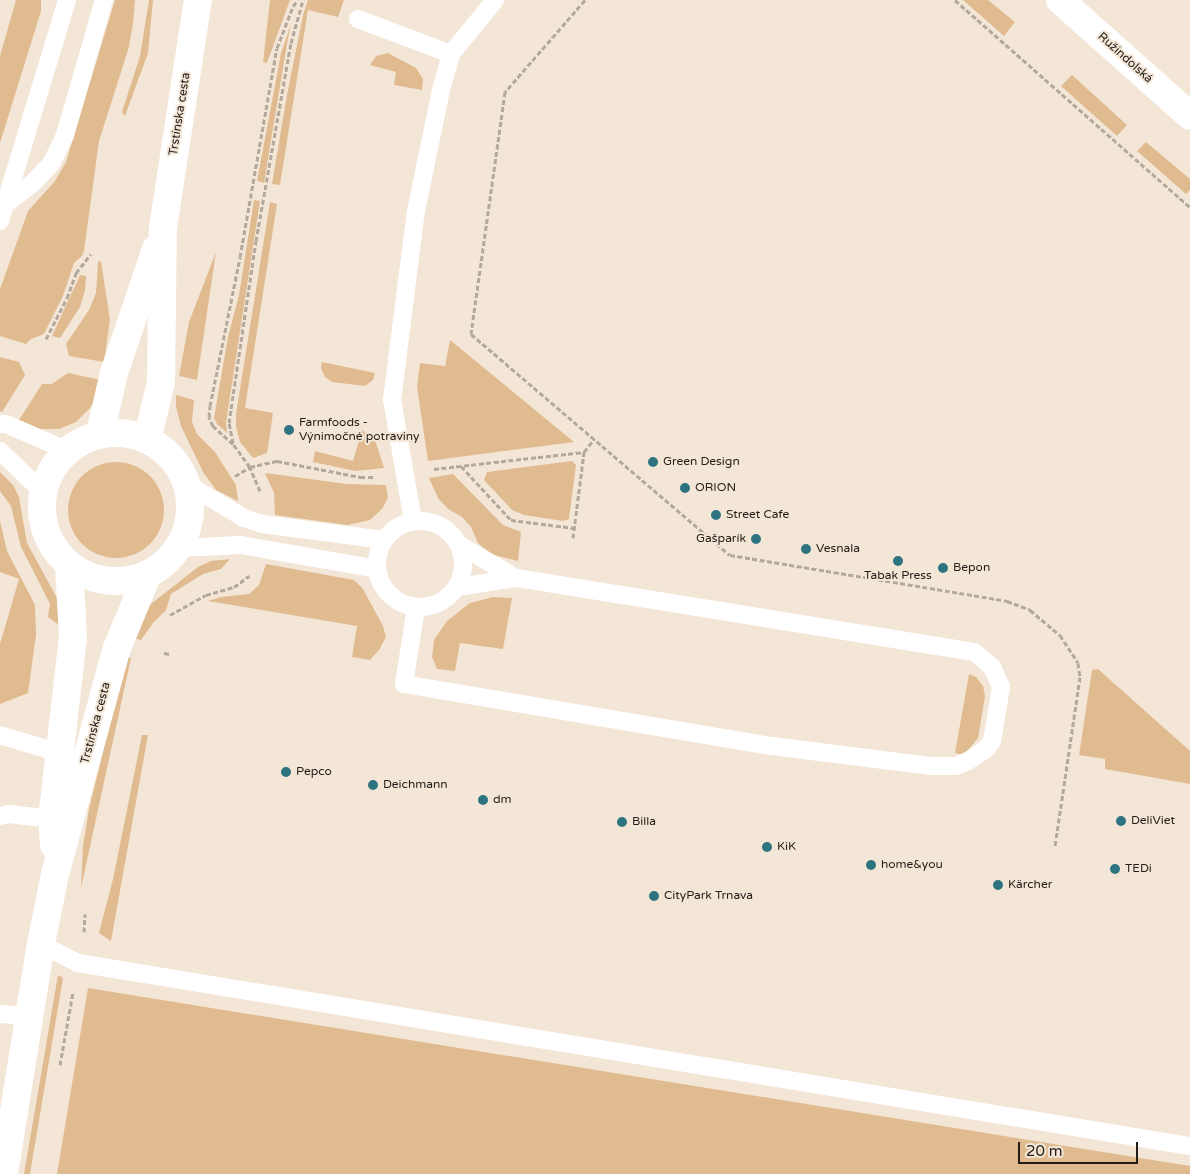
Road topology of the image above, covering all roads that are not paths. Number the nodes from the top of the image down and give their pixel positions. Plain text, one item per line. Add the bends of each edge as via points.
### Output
1 (67, 0) edge
2 (104, 0) edge
3 (198, 0) edge
4 (495, 0) edge
5 (1060, 0) edge
6 (358, 18) dead end
7 (451, 54) junction
8 (1190, 116) edge
9 (6, 204) junction
10 (0, 221) edge
11 (163, 228) junction
12 (0, 424) edge
13 (100, 434) junction
14 (147, 440) junction
15 (0, 451) edge
16 (68, 451) junction
17 (187, 484) junction
18 (43, 492) junction
19 (413, 521) junction
20 (383, 540) junction
21 (458, 544) junction
22 (179, 548) junction
23 (69, 565) junction
24 (377, 569) junction
25 (147, 576) junction
26 (516, 578) junction
27 (457, 587) junction
28 (416, 608) junction
29 (0, 735) edge
30 (60, 753) junction
31 (0, 816) edge
32 (52, 819) junction
33 (56, 874) junction
34 (41, 944) junction
35 (0, 1014) edge
36 (30, 1016) junction
37 (1190, 1146) edge
38 (4, 1174) edge

1 - 9 lane
2 - 9 lane via 65,135 51,164
3 - 11 main road, Trstínska cesta
4 - 7 lane
5 - 8 main road, Ružindolská
6 - 7 lane
7 - 19 lane via 416,211 392,400
9 - 10 lane
11 - 13 main road, Trstínska cesta via 114,373
11 - 14 main road, Trstínska cesta via 161,382
12 - 16 lane
13 - 14 main road via 132,434
13 - 16 main road via 82,440
14 - 17 main road via 164,450 178,466
15 - 18 lane
16 - 18 main road via 56,462
17 - 20 lane via 244,518 262,524
17 - 22 main road via 191,505 188,527
18 - 23 main road via 41,508 49,540
19 - 20 lane via 397,527
19 - 21 lane via 439,525
20 - 24 lane via 376,559
21 - 26 lane
21 - 27 lane via 463,558
22 - 24 lane via 242,545
22 - 25 main road
23 - 25 main road via 106,582 127,582
23 - 30 main road, Trstínska cesta via 73,637
24 - 28 lane via 381,584 390,596
25 - 33 main road, Trstínska cesta via 117,648
26 - 27 lane
26 - 28 lane via 974,652 992,667 1001,687 992,741 986,749 956,766 930,766 772,746 404,684
27 - 28 lane via 439,603
29 - 30 lane
30 - 32 main road, Trstínska cesta
31 - 32 lane via 9,814
32 - 33 main road, Trstínska cesta
33 - 34 main road, Trstínska cesta
34 - 36 main road, Trstínska cesta
34 - 37 lane via 78,963
35 - 36 lane
36 - 38 main road, Trstínska cesta

